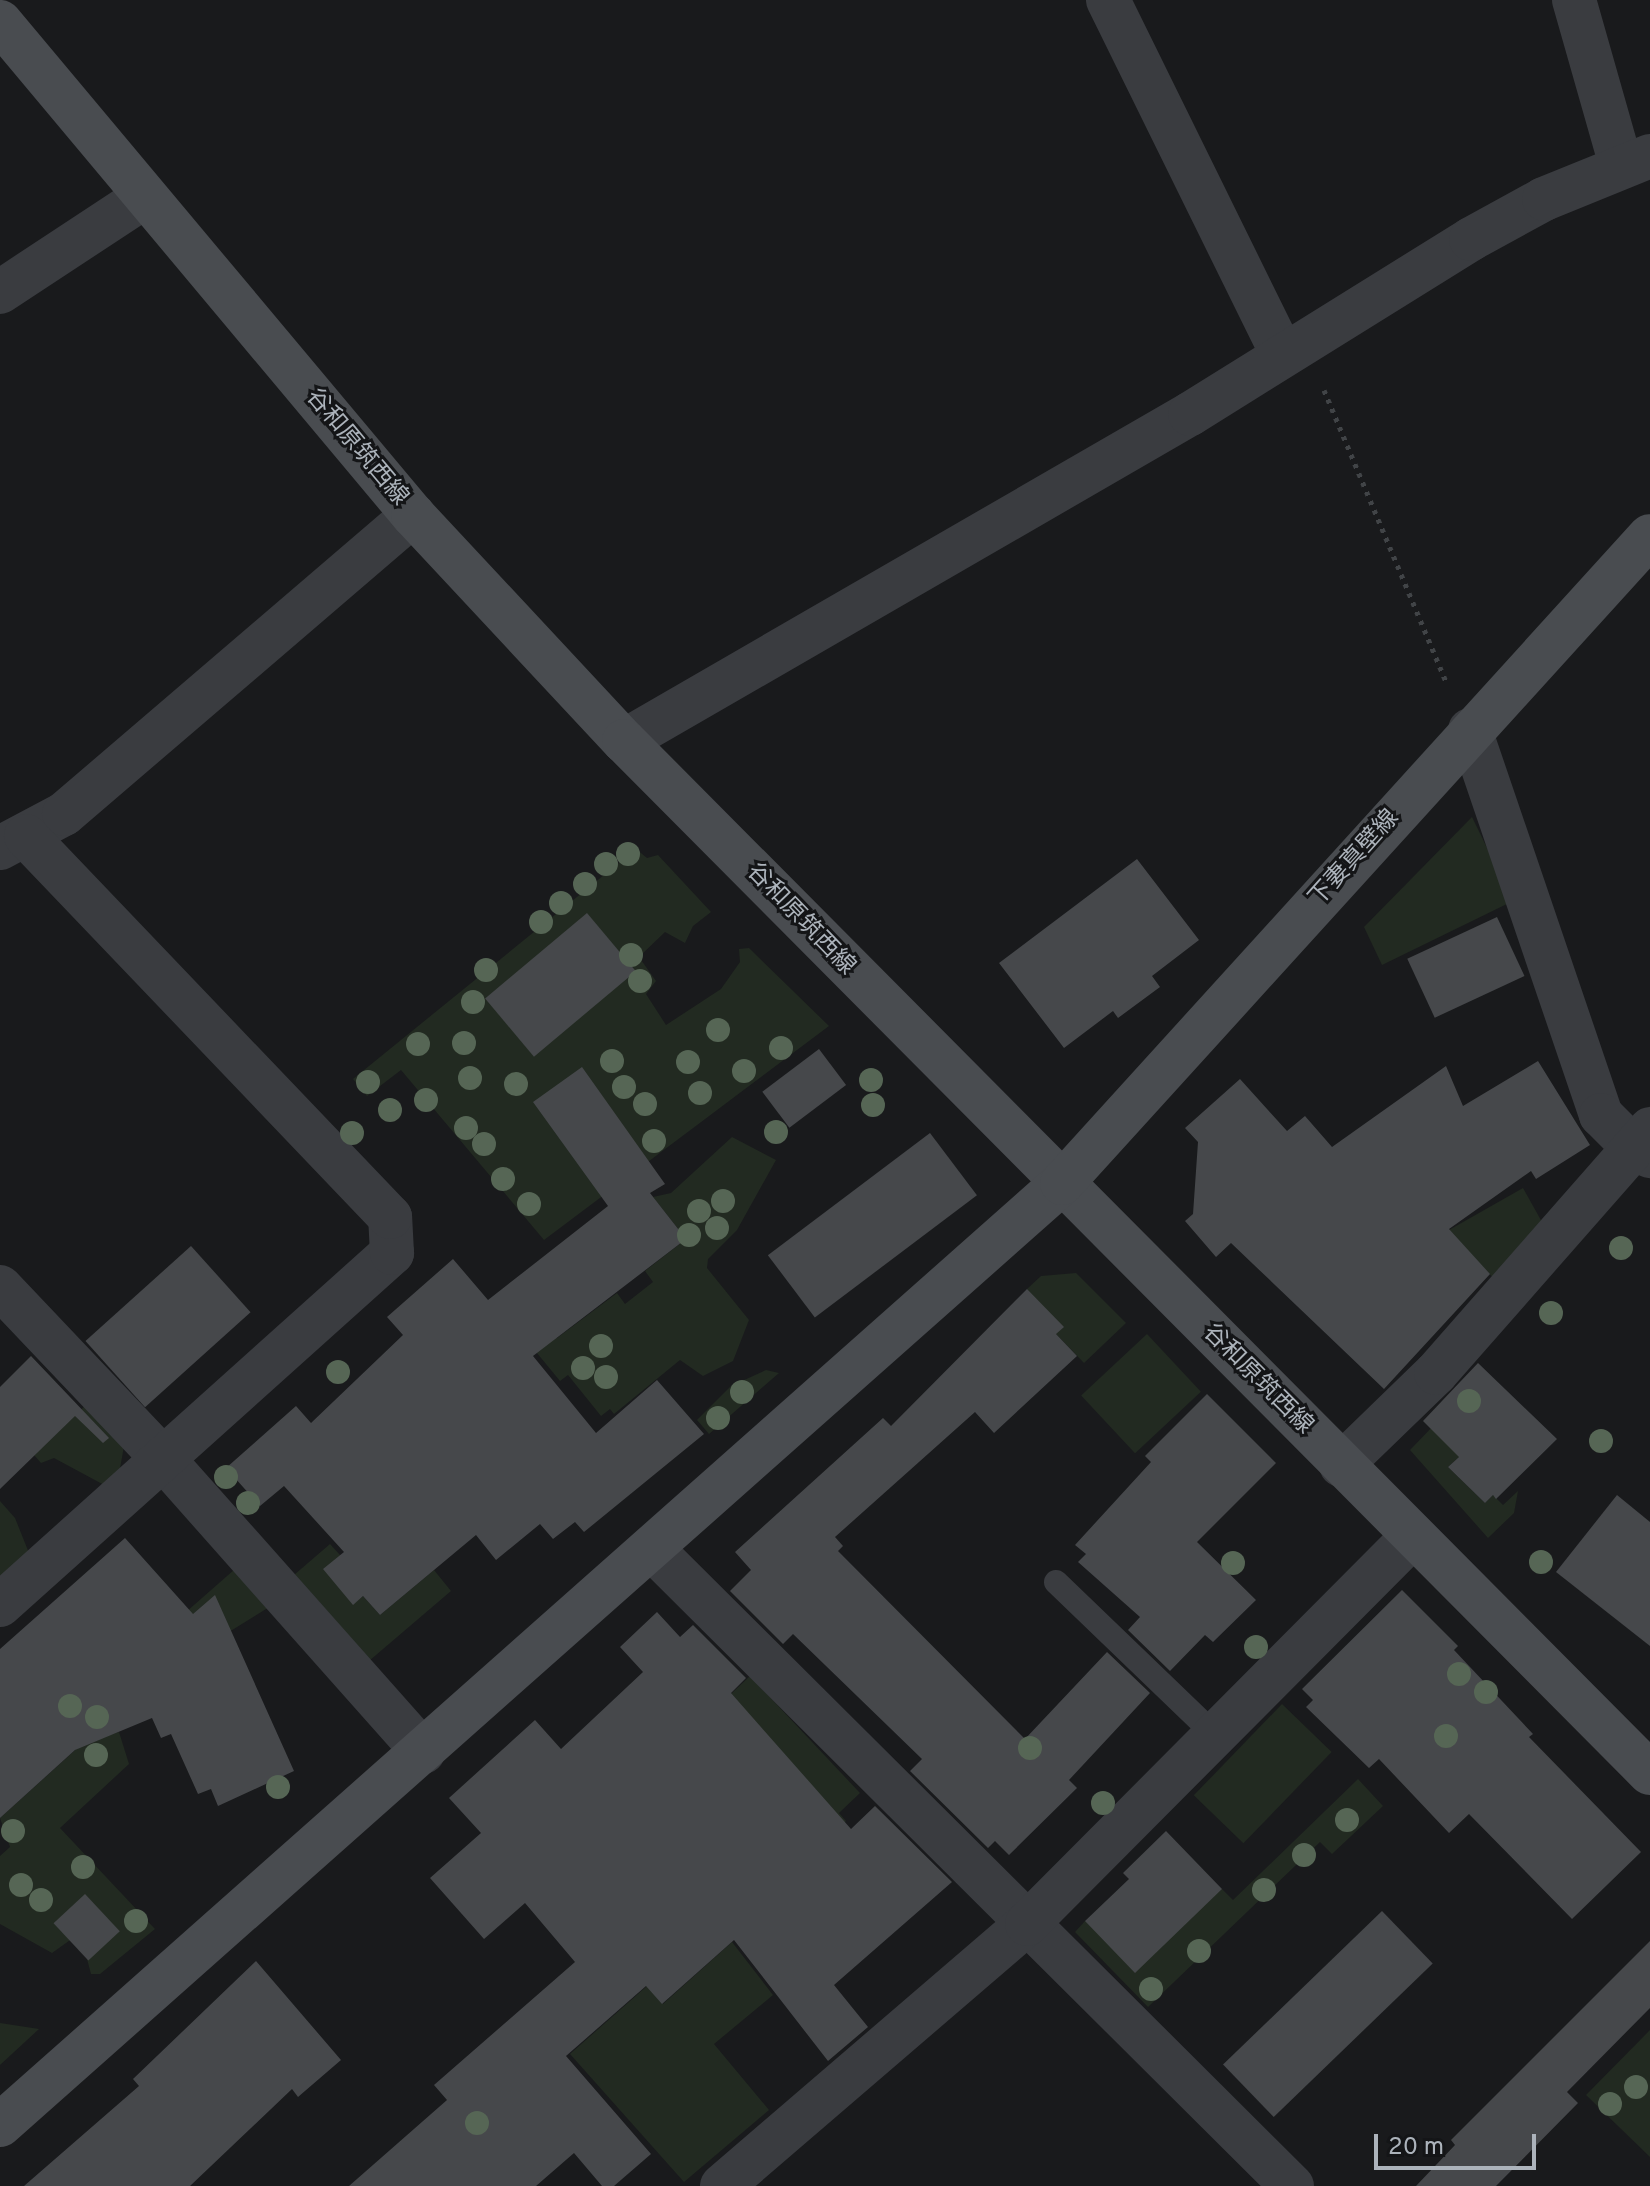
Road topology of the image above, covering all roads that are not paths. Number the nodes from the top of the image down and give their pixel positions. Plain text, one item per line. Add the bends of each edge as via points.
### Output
1 (1108, 0) edge
2 (1574, 0) edge
3 (0, 22) edge
4 (1636, 160) edge
5 (144, 197) junction
6 (0, 292) edge
7 (1293, 348) junction
8 (413, 515) junction
9 (1650, 536) edge
10 (1461, 713) junction
11 (624, 741) junction
12 (13, 842) edge
13 (1645, 1144) edge
14 (1062, 1183) junction
15 (0, 1287) edge
16 (165, 1461) junction
17 (1341, 1465) junction
18 (1413, 1536) junction
19 (652, 1549) junction
20 (1056, 1582) dead end
21 (0, 1605) edge
22 (1215, 1735) junction
23 (423, 1752) junction
24 (1650, 1773) edge
25 (1027, 1924) junction
26 (0, 2125) edge
27 (722, 2186) edge
28 (1292, 2186) edge

1 - 7 street
2 - 4 street
3 - 5 main road, 谷和原筑西線
4 - 7 street via 1483,232
5 - 6 street
5 - 8 main road, 谷和原筑西線
7 - 11 street
8 - 11 main road, 谷和原筑西線
8 - 12 street via 146,747 64,814
9 - 10 main road, 下妻真壁線
10 - 13 street via 1601,1115
10 - 14 main road, 下妻真壁線
11 - 14 main road, 谷和原筑西線
12 - 16 street via 390,1217 392,1253
13 - 17 street via 1436,1373
14 - 17 main road, 谷和原筑西線
14 - 19 main road, 下妻真壁線
15 - 16 street
16 - 21 street
16 - 23 street
17 - 18 main road, 谷和原筑西線
18 - 22 street
18 - 24 main road, 谷和原筑西線
19 - 23 main road, 下妻真壁線
19 - 25 street
20 - 22 lane
22 - 25 street
23 - 26 main road, 下妻真壁線
25 - 27 street
25 - 28 street

